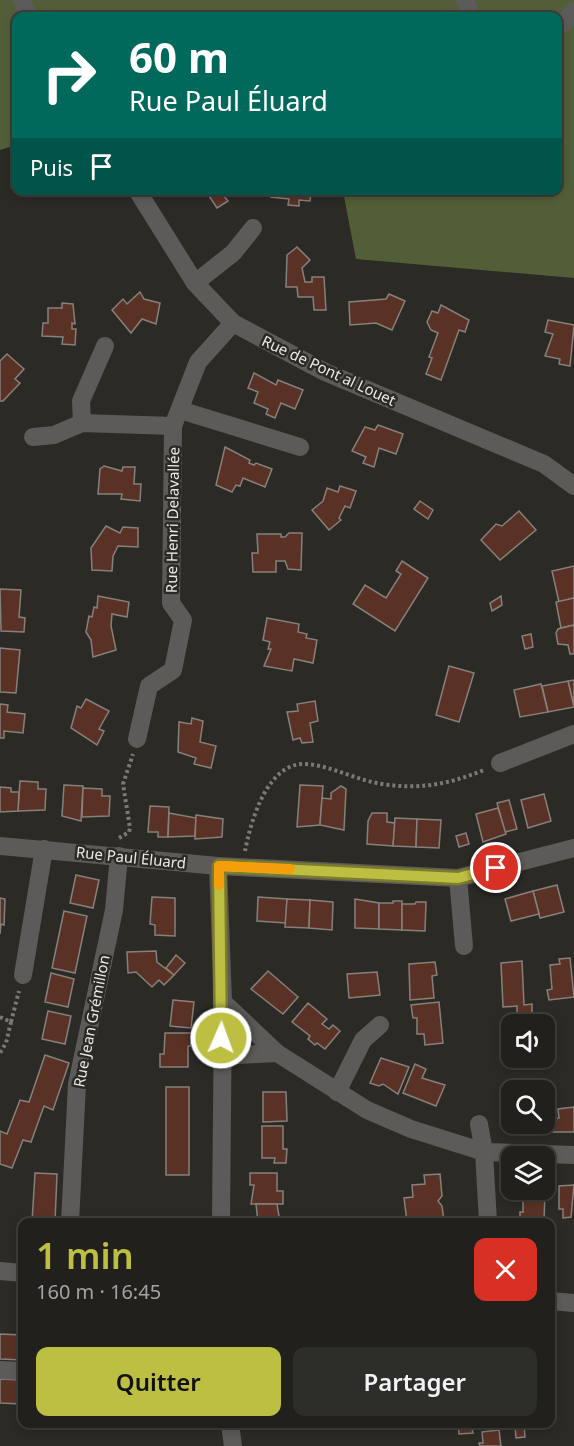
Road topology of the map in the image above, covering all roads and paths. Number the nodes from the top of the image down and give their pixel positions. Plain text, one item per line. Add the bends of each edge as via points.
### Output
1 (574, 11) edge
2 (562, 24) edge
3 (140, 195) edge
4 (253, 228) dead end
5 (195, 284) junction
6 (233, 323) junction
7 (105, 346) dead end
8 (177, 418) junction
9 (82, 423) junction
10 (33, 437) dead end
11 (300, 447) dead end
12 (574, 486) edge
13 (574, 734) edge
14 (137, 740) joint
15 (500, 763) joint
16 (0, 846) edge
17 (574, 848) edge
18 (44, 849) junction
19 (119, 856) junction
20 (219, 866) junction
21 (243, 866) junction
22 (458, 878) junction
23 (464, 946) dead end
24 (23, 975) joint
25 (223, 1002) junction
26 (0, 1017) edge
27 (11, 1022) junction
28 (380, 1025) dead end
29 (0, 1053) edge
30 (277, 1053) junction
31 (220, 1056) junction
32 (337, 1092) junction
33 (479, 1124) dead end
34 (484, 1152) junction
35 (574, 1155) edge
36 (70, 1218) edge
37 (221, 1218) edge
38 (488, 1218) edge
39 (0, 1272) edge
40 (18, 1273) edge
41 (555, 1302) edge
42 (574, 1303) edge
43 (0, 1370) edge
44 (18, 1371) edge
45 (231, 1428) edge
46 (233, 1446) edge

1 - 2 street
3 - 5 street, Rue de Pont al Louet
4 - 5 street via 233,253
5 - 6 street, Rue de Pont al Louet
6 - 8 street, Rue Henri Delavallée via 198,362
6 - 12 street, Rue de Pont al Louet via 326,372 544,464
7 - 9 street via 81,401
8 - 9 street, Rue Henri Delavallée
8 - 11 street
8 - 14 street, Rue Henri Delavallée via 171,603 183,620 173,670 149,686
9 - 10 street, Rue Henri Delavallée via 54,435
13 - 15 street
14 - 19 path via 123,784 130,828 118,838
15 - 21 path via 452,783 422,786 383,784 304,764 284,769 260,803
16 - 18 street, Rue Paul Éluard
17 - 22 street, Rue Paul Éluard
18 - 19 street, Rue Paul Éluard
18 - 24 street
19 - 20 street, Rue Paul Éluard
19 - 36 street, Rue Jean Grémillon via 114,910 77,1084
20 - 21 street, Rue Paul Éluard
20 - 25 street
21 - 22 street, Rue Paul Éluard
22 - 23 street
24 - 27 path
25 - 30 street
25 - 31 street
26 - 27 path
27 - 29 path
28 - 32 street via 363,1040
30 - 31 street
30 - 32 street
31 - 37 street
32 - 34 street via 411,1129
33 - 34 street
34 - 35 street
34 - 38 street
39 - 40 street
41 - 42 street
43 - 44 street
45 - 46 street

